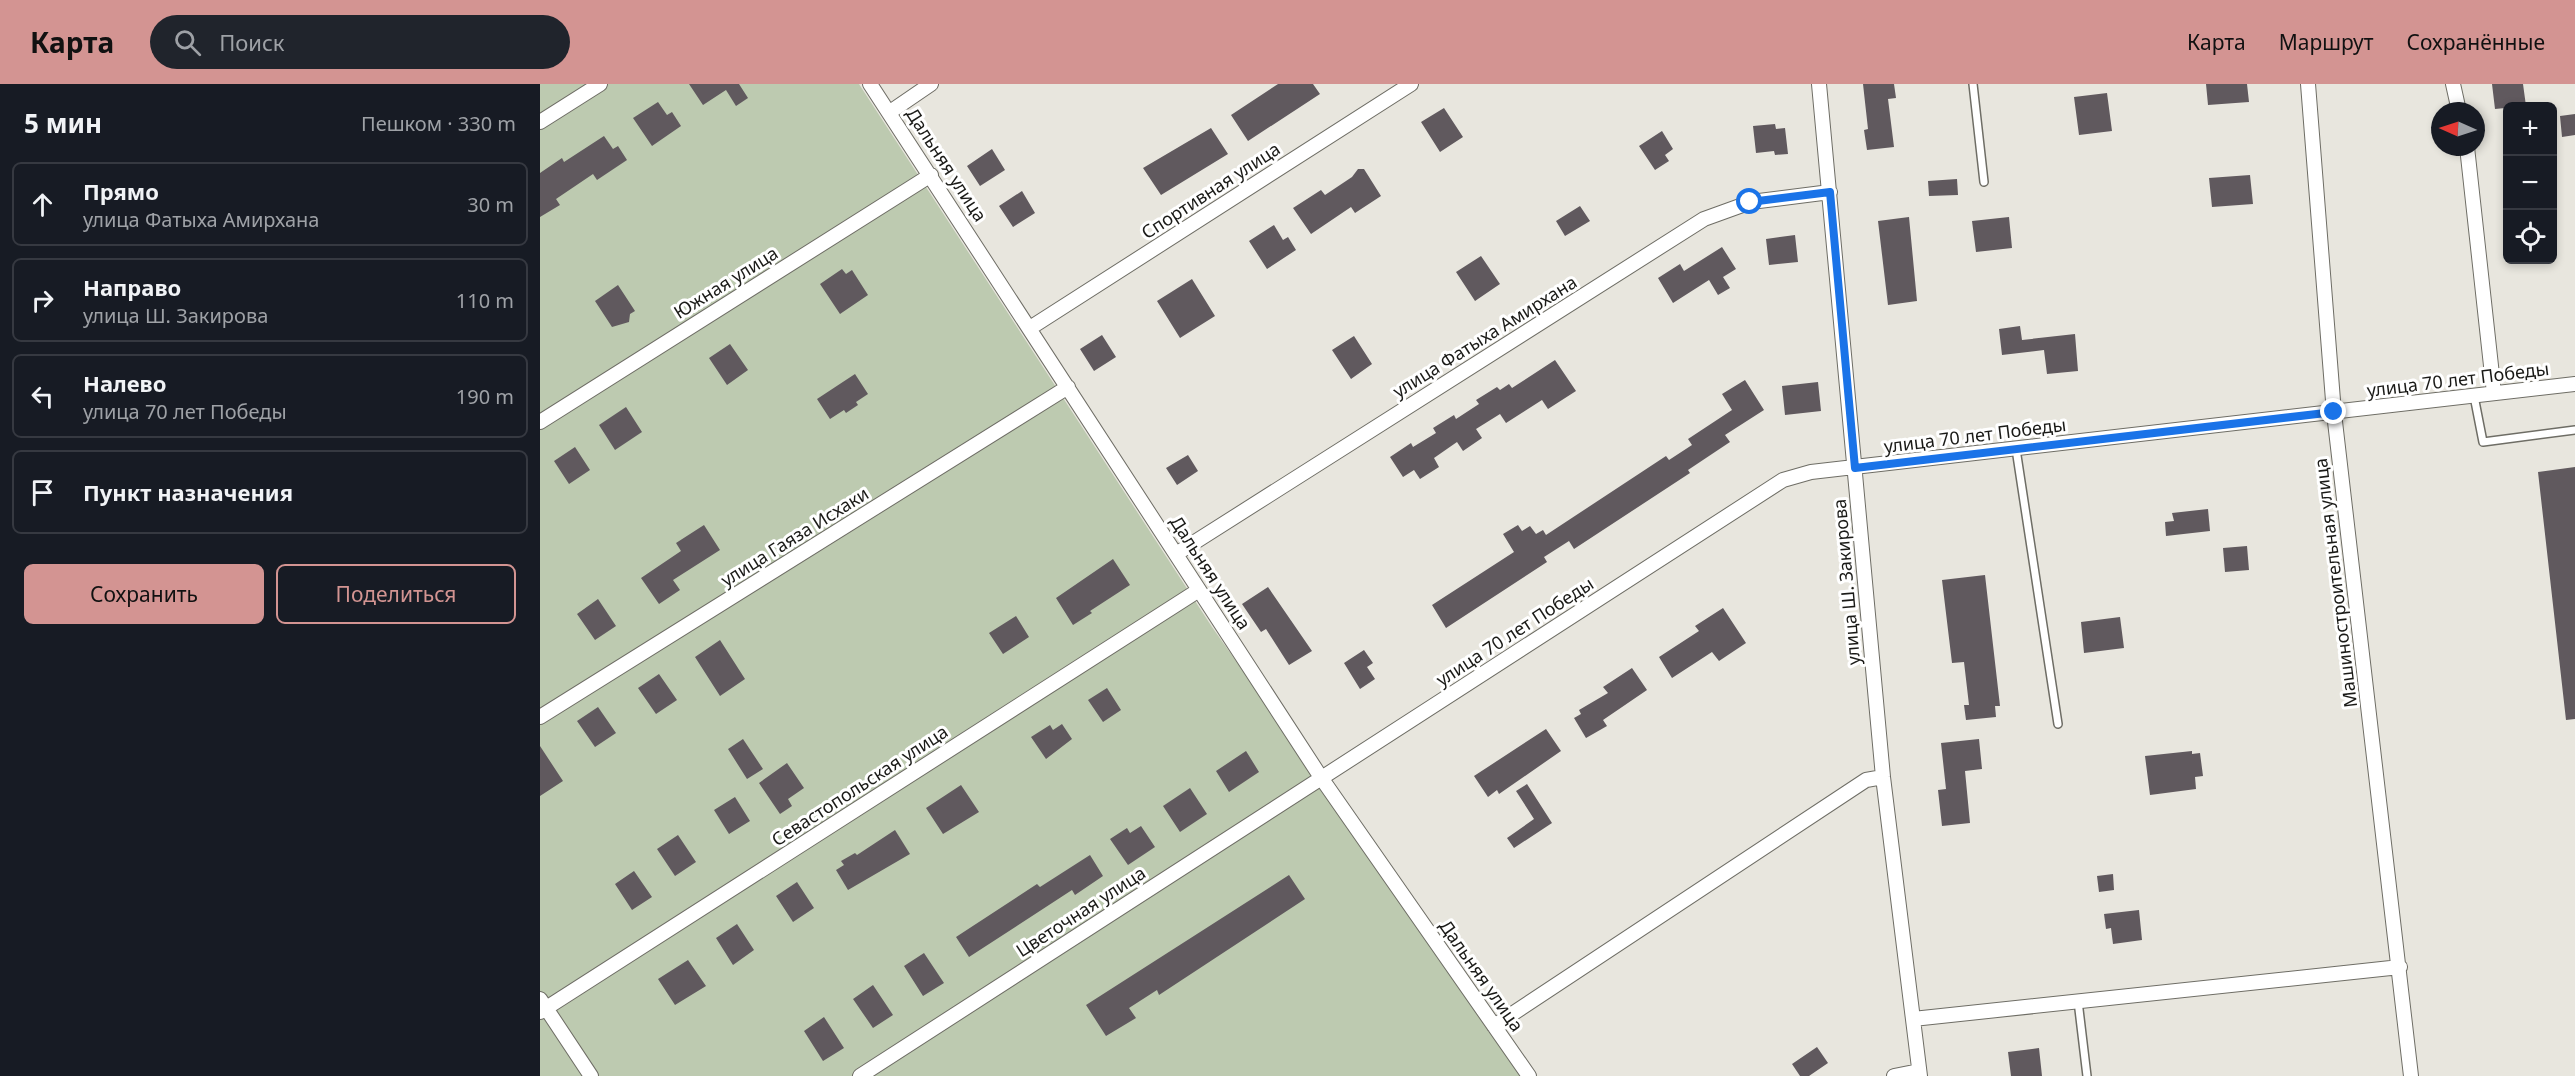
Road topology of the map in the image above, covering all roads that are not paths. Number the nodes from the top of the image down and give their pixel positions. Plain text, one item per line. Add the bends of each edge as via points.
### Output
1 (600, 84) edge
2 (870, 84) edge
3 (931, 84) edge
4 (1411, 84) edge
5 (1819, 84) edge
6 (1973, 84) edge
7 (2308, 84) edge
8 (2452, 84) edge
9 (2457, 102) edge
10 (890, 112) junction
11 (540, 122) edge
12 (2468, 156) edge
13 (931, 175) junction
14 (1984, 182) dead end
15 (1830, 192) junction
16 (1030, 328) junction
17 (2575, 384) edge
18 (1068, 387) junction
19 (2494, 393) junction
20 (2474, 396) junction
21 (2334, 412) junction
22 (540, 422) edge
23 (2575, 430) edge
24 (2016, 449) junction
25 (1855, 468) junction
26 (1176, 554) junction
27 (1199, 590) junction
28 (540, 717) edge
29 (2058, 724) dead end
30 (1883, 777) junction
31 (1322, 779) junction
32 (2400, 967) junction
33 (2078, 1001) junction
34 (542, 1006) edge
35 (1913, 1019) junction
36 (1494, 1026) junction
37 (1920, 1074) edge
38 (591, 1076) edge
39 (860, 1076) edge
40 (1529, 1076) edge
41 (1894, 1076) edge
42 (2087, 1076) edge
43 (2411, 1076) edge

1 - 11 street
2 - 10 street, Дальняя улица
3 - 10 street
4 - 16 street, Спортивная улица
5 - 15 street, улица Ш. Закирова
6 - 14 lane
7 - 21 street, Машиностроительная улица
8 - 9 street
10 - 13 street, Дальняя улица
12 - 19 street
13 - 16 street, Дальняя улица
13 - 22 street, Южная улица
15 - 25 street, улица Ш. Закирова
15 - 26 street, улица Фатыха Амирхана via 1750,202 1704,219
16 - 18 street, Дальняя улица
17 - 19 street, улица 70 лет Победы
18 - 26 street, Дальняя улица
18 - 28 street, улица Гаяза Исхаки
19 - 20 street, улица 70 лет Победы
20 - 21 street, улица 70 лет Победы
20 - 23 lane via 2483,442
21 - 24 street, улица 70 лет Победы
21 - 32 street, Машиностроительная улица
24 - 25 street, улица 70 лет Победы
24 - 29 lane
25 - 30 street, улица Ш. Закирова
25 - 31 street, улица 70 лет Победы via 1811,472 1783,480
26 - 27 street, Дальняя улица
27 - 31 street, Дальняя улица
27 - 34 street, Севастопольская улица
30 - 35 street, улица Ш. Закирова
30 - 36 street via 1866,780
31 - 36 street, Дальняя улица
31 - 39 street, Цветочная улица
32 - 33 street
32 - 43 street, Машиностроительная улица
33 - 35 street
33 - 42 lane
34 - 38 street
35 - 37 street, улица Ш. Закирова
36 - 40 street, Дальняя улица
37 - 41 street

